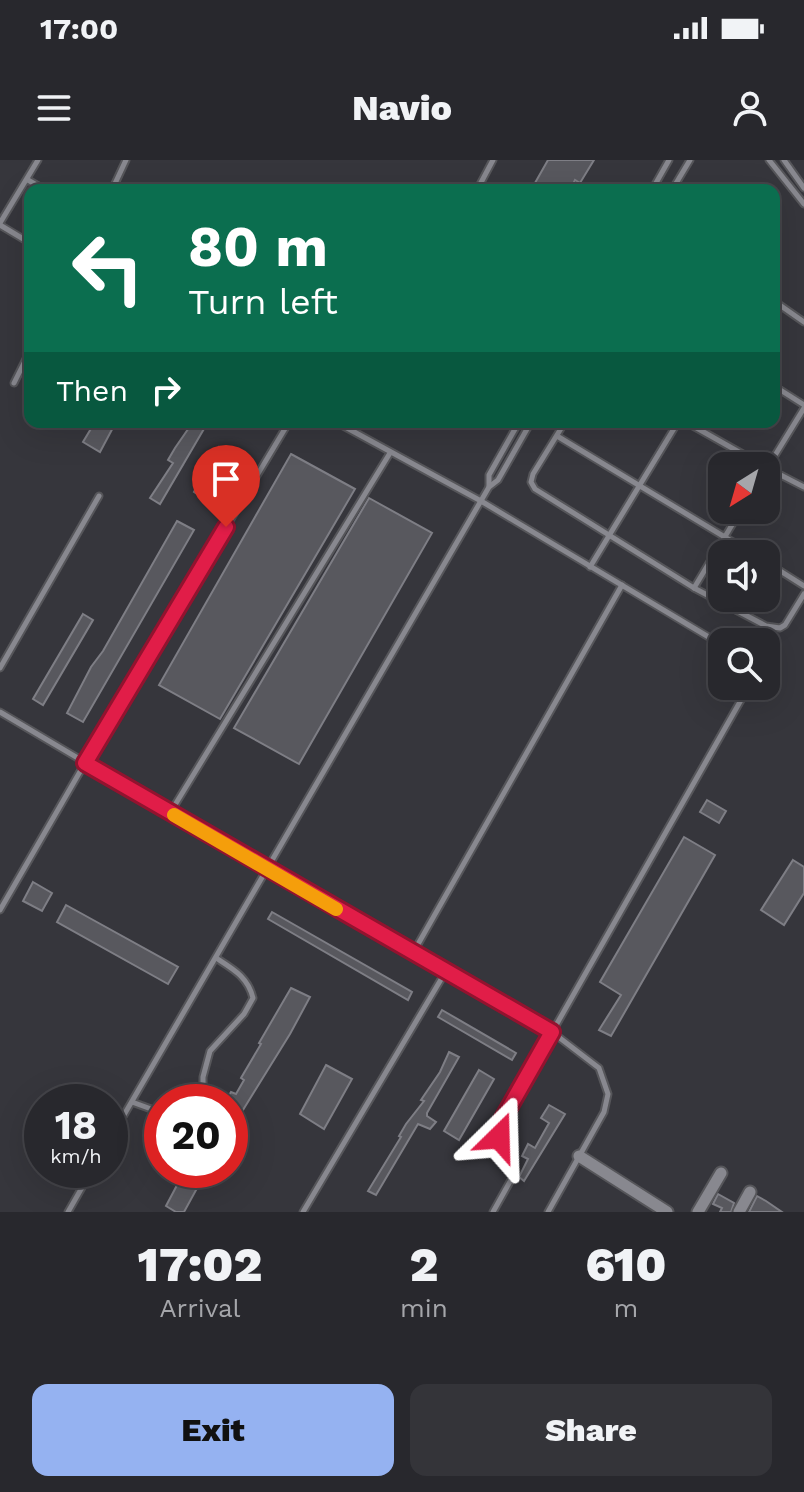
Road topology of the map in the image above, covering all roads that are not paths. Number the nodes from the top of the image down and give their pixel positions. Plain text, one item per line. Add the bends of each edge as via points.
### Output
1 (38, 160) edge
2 (126, 160) edge
3 (493, 160) edge
4 (669, 160) edge
5 (690, 160) edge
6 (769, 160) edge
7 (784, 160) edge
8 (28, 180) junction
9 (25, 184) edge
10 (35, 184) edge
11 (115, 184) edge
12 (480, 184) edge
13 (655, 184) edge
14 (676, 184) edge
15 (24, 186) edge
16 (804, 188) edge
17 (804, 204) edge
18 (0, 224) edge
19 (24, 239) edge
20 (780, 305) edge
21 (804, 322) edge
22 (24, 363) edge
23 (14, 383) dead end
24 (780, 390) edge
25 (804, 406) edge
26 (285, 428) edge
27 (346, 428) edge
28 (516, 428) edge
29 (528, 428) edge
30 (562, 428) edge
31 (674, 428) edge
32 (696, 428) edge
33 (557, 436) junction
34 (738, 452) edge
35 (776, 452) edge
36 (390, 453) junction
37 (780, 475) edge
38 (639, 486) junction
39 (489, 487) junction
40 (804, 487) edge
41 (99, 496) dead end
42 (481, 501) junction
43 (733, 524) edge
44 (609, 535) junction
45 (725, 537) junction
46 (730, 540) edge
47 (590, 567) junction
48 (780, 571) edge
49 (622, 585) junction
50 (804, 586) edge
51 (694, 588) junction
52 (804, 594) edge
53 (708, 637) edge
54 (0, 668) edge
55 (741, 700) edge
56 (0, 712) edge
57 (85, 763) junction
58 (170, 813) junction
59 (267, 870) junction
60 (0, 910) edge
61 (413, 953) junction
62 (216, 958) junction
63 (446, 971) junction
64 (552, 1032) junction
65 (203, 1084) edge
66 (132, 1102) junction
67 (144, 1106) edge
68 (128, 1109) edge
69 (579, 1156) junction
70 (721, 1173) dead end
71 (82, 1188) edge
72 (750, 1192) dead end
73 (68, 1212) edge
74 (303, 1212) edge
75 (493, 1212) edge
76 (548, 1212) edge
77 (667, 1212) edge
78 (698, 1212) edge
79 (739, 1212) edge

1 - 8 lane
2 - 11 lane
3 - 12 lane
4 - 13 lane
5 - 14 lane
6 - 17 lane
7 - 16 lane
8 - 9 lane
8 - 10 lane
15 - 18 lane
18 - 19 lane
20 - 21 lane
22 - 23 lane
24 - 25 lane
25 - 35 lane
26 - 57 lane
27 - 36 lane
28 - 39 lane via 489,475
29 - 39 lane
30 - 33 lane
31 - 38 lane
32 - 34 lane
33 - 38 lane
33 - 44 lane via 533,474 533,486
36 - 42 lane
36 - 58 lane
37 - 40 lane
38 - 44 lane
38 - 45 lane
39 - 42 lane
41 - 54 lane
42 - 47 lane
42 - 59 lane
43 - 45 lane
44 - 47 lane
44 - 51 lane
45 - 46 lane
45 - 51 lane
47 - 49 lane
48 - 50 lane
49 - 53 lane
49 - 61 lane
51 - 52 lane via 773,628 785,625
55 - 64 lane
56 - 57 lane
57 - 58 lane
57 - 60 lane
58 - 59 lane
59 - 61 lane
59 - 62 lane
61 - 63 lane
62 - 65 lane via 241,975 253,998 210,1051
62 - 66 lane
63 - 64 lane
63 - 74 lane
64 - 69 lane via 599,1068 606,1082 604,1112
64 - 75 lane via 497,1129 516,1171
66 - 67 lane
66 - 68 lane
69 - 76 lane
69 - 77 street
70 - 78 street
71 - 73 lane
72 - 79 street

